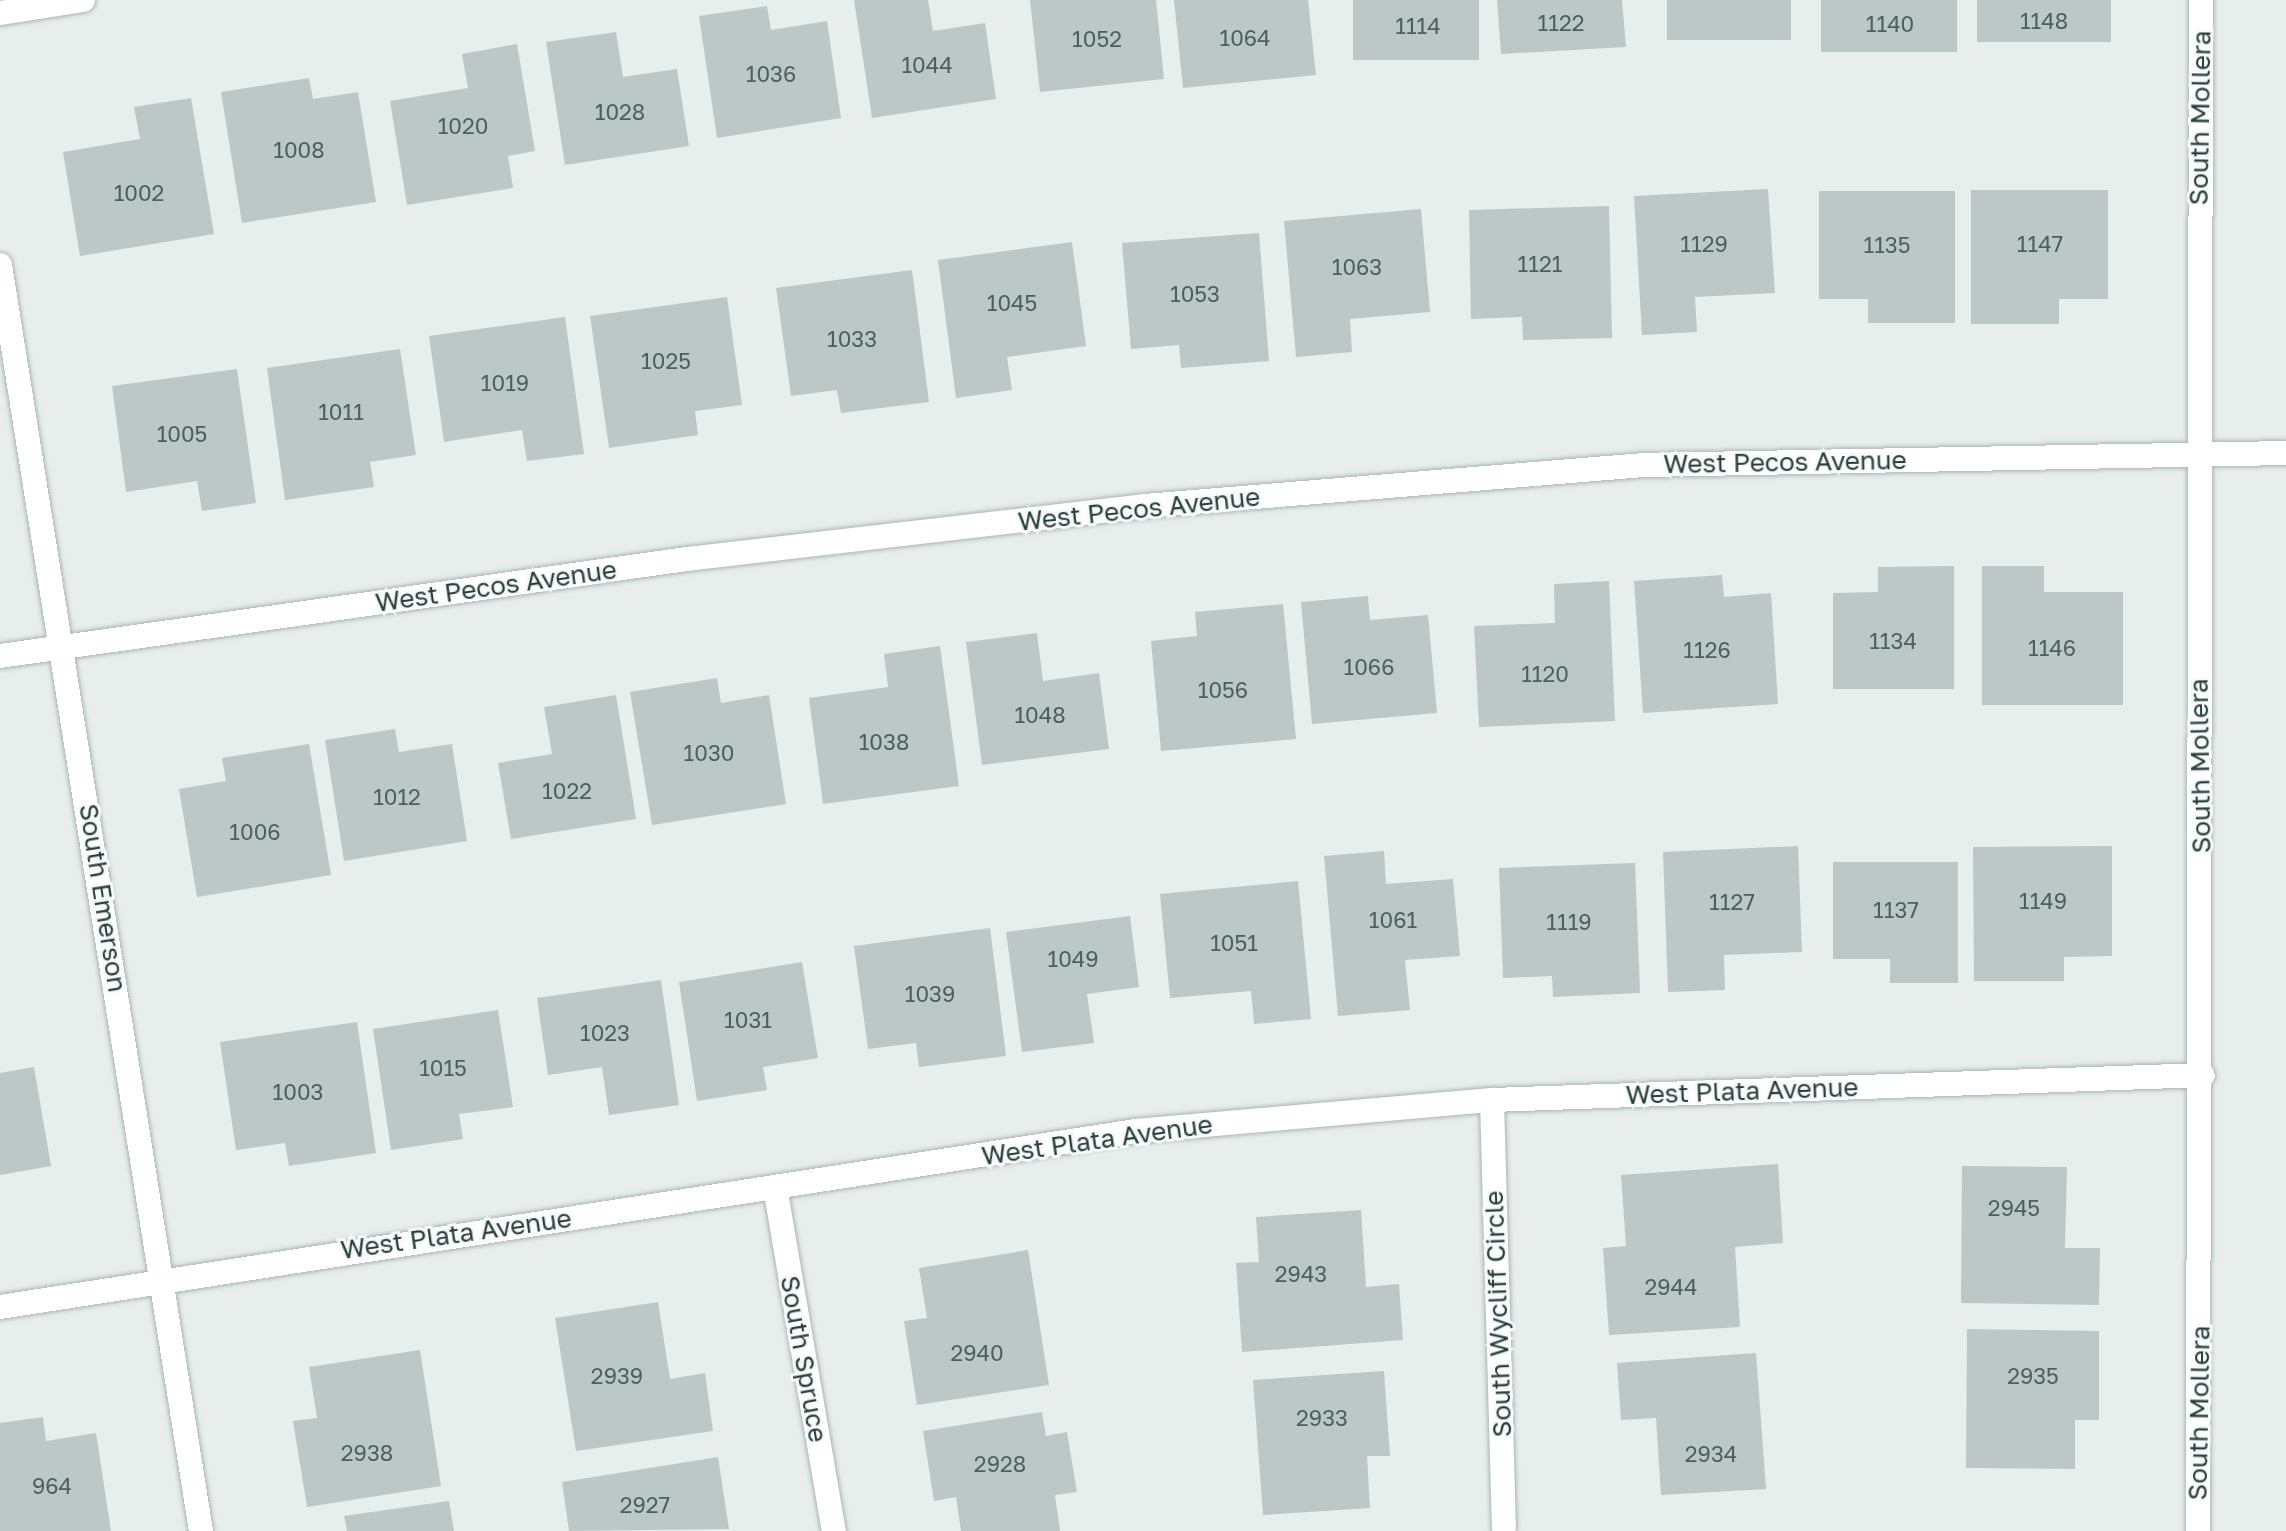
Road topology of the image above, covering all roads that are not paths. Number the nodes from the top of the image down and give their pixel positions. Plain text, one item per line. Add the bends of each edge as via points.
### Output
1 (83, 0) edge
2 (2201, 0) edge
3 (0, 13) edge
4 (0, 265) edge
5 (2196, 452) junction
6 (2286, 453) edge
7 (64, 647) junction
8 (0, 656) edge
9 (2203, 1075) junction
10 (1492, 1100) junction
11 (775, 1187) junction
12 (163, 1280) junction
13 (0, 1307) edge
14 (1504, 1528) dead end
15 (201, 1531) edge
16 (834, 1531) edge
17 (2198, 1531) edge

1 - 3 street
2 - 5 street, South Mollera
4 - 7 street, South Emerson
5 - 6 street, West Pecos Avenue
5 - 7 street, West Pecos Avenue via 1644,465 1145,506 687,559
5 - 9 street, South Mollera
7 - 8 street, West Pecos Avenue
7 - 12 street, South Emerson
9 - 10 street, West Plata Avenue
9 - 17 street, South Mollera
10 - 11 street, West Plata Avenue via 1136,1131
10 - 14 street, South Wycliff Circle
11 - 12 street, West Plata Avenue
11 - 16 street, South Spruce
12 - 13 street, West Plata Avenue
12 - 15 street, South Emerson

